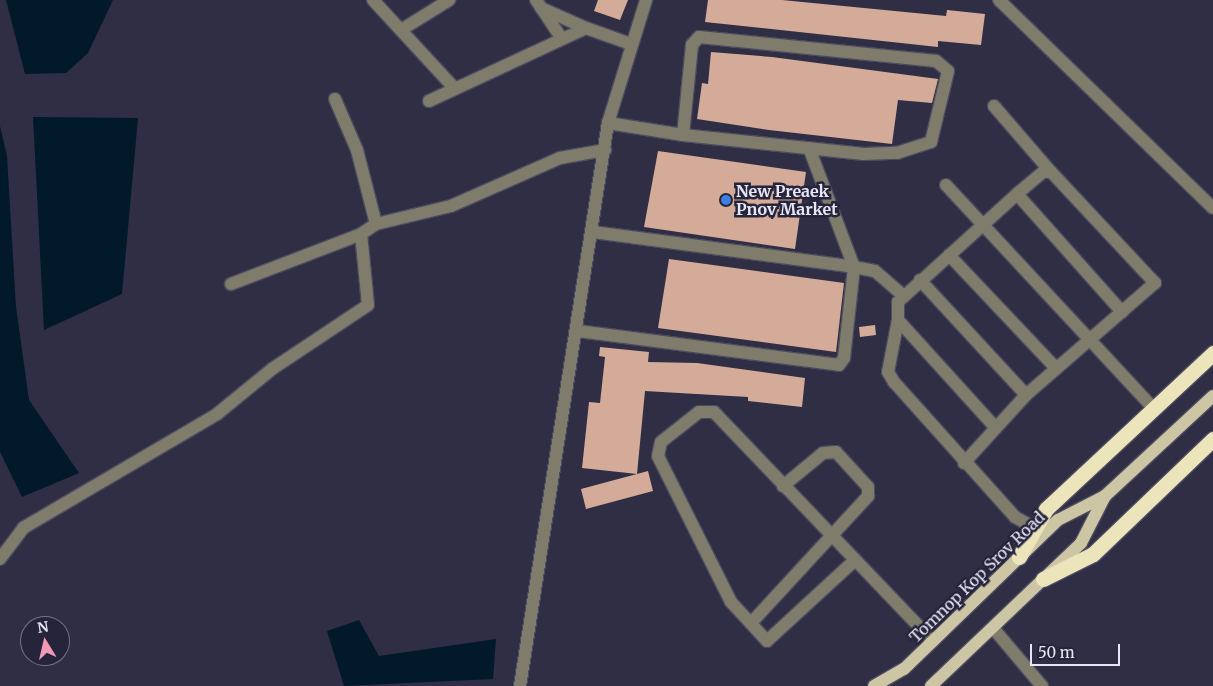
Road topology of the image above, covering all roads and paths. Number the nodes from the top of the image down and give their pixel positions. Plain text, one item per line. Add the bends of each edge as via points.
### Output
1 (373, 0) edge
2 (449, 0) edge
3 (646, 0) edge
4 (999, 0) edge
5 (538, 4) edge
6 (586, 28) junction
7 (401, 30) junction
8 (562, 39) junction
9 (631, 44) junction
10 (455, 89) junction
11 (335, 99) dead end
12 (429, 101) dead end
13 (994, 106) dead end
14 (608, 123) junction
15 (683, 134) junction
16 (809, 148) junction
17 (605, 150) junction
18 (1050, 172) junction
19 (946, 185) dead end
20 (1017, 194) junction
21 (1213, 208) edge
22 (376, 224) junction
23 (984, 226) junction
24 (593, 232) junction
25 (361, 234) junction
26 (950, 256) junction
27 (854, 267) junction
28 (920, 280) junction
29 (231, 284) dead end
30 (903, 295) junction
31 (1122, 312) junction
32 (898, 320) junction
33 (578, 331) junction
34 (1091, 340) junction
35 (1213, 353) edge
36 (1056, 368) junction
37 (1213, 384) edge
38 (1026, 394) junction
39 (1213, 396) edge
40 (1199, 405) junction
41 (1152, 406) junction
42 (994, 426) junction
43 (1213, 440) edge
44 (964, 463) junction
45 (782, 486) junction
46 (1105, 496) junction
47 (1035, 528) junction
48 (831, 538) junction
49 (1019, 557) junction
50 (0, 559) edge
51 (854, 561) junction
52 (1043, 579) junction
53 (751, 623) junction
54 (993, 628) junction
55 (933, 641) junction
56 (520, 686) edge
57 (874, 686) edge
58 (931, 686) edge
59 (1042, 686) edge

1 - 7 street
2 - 7 street
3 - 9 street
4 - 21 street
5 - 6 street
5 - 8 street
6 - 8 street
6 - 9 street
7 - 10 street
8 - 10 street
9 - 14 street
10 - 12 street
11 - 22 street via 357,150
13 - 18 street
14 - 15 street
14 - 17 street
15 - 16 street
15 - 16 street via 692,45 700,37 945,65 948,71 936,131 924,147 864,154
16 - 27 street
17 - 22 street via 560,158 451,206
17 - 24 street
18 - 20 street via 1043,172
18 - 31 street via 1153,277 1153,287
19 - 23 street
20 - 23 street
20 - 31 street
22 - 25 street
23 - 26 street
23 - 34 street
24 - 27 street
24 - 33 street
25 - 29 street
25 - 50 street via 368,305 272,369 217,414 23,528
26 - 28 street
26 - 36 street
27 - 30 street via 875,271
27 - 33 street via 844,358 839,365
28 - 30 street
28 - 38 street
30 - 32 street via 898,302
31 - 34 street
32 - 42 street
32 - 44 street via 888,372
33 - 56 street
34 - 36 street
34 - 41 street
35 - 41 highway
36 - 38 street
37 - 40 main road, Tomnop Kop Srov Road
38 - 42 street
39 - 40 main road, Tomnop Kop Srov Road
40 - 46 main road, Tomnop Kop Srov Road
41 - 47 highway via 1046,509
42 - 44 street
43 - 52 highway via 1093,554
44 - 47 street via 1015,518
45 - 48 street
45 - 48 street via 823,453 836,452 868,487 868,496
45 - 53 street via 714,412 699,412 661,442 658,456 731,602
46 - 49 main road, Tomnop Kop Srov Road via 1058,520
46 - 52 main road, Tomnop Kop Srov Road via 1081,543
47 - 49 highway
48 - 51 street
48 - 53 street
49 - 55 main road, Tomnop Kop Srov Road
51 - 53 street via 771,641
51 - 55 street
52 - 54 main road, Tomnop Kop Srov Road
54 - 58 main road, Tomnop Kop Srov Road
54 - 59 street
55 - 57 main road, Tomnop Kop Srov Road via 904,669

